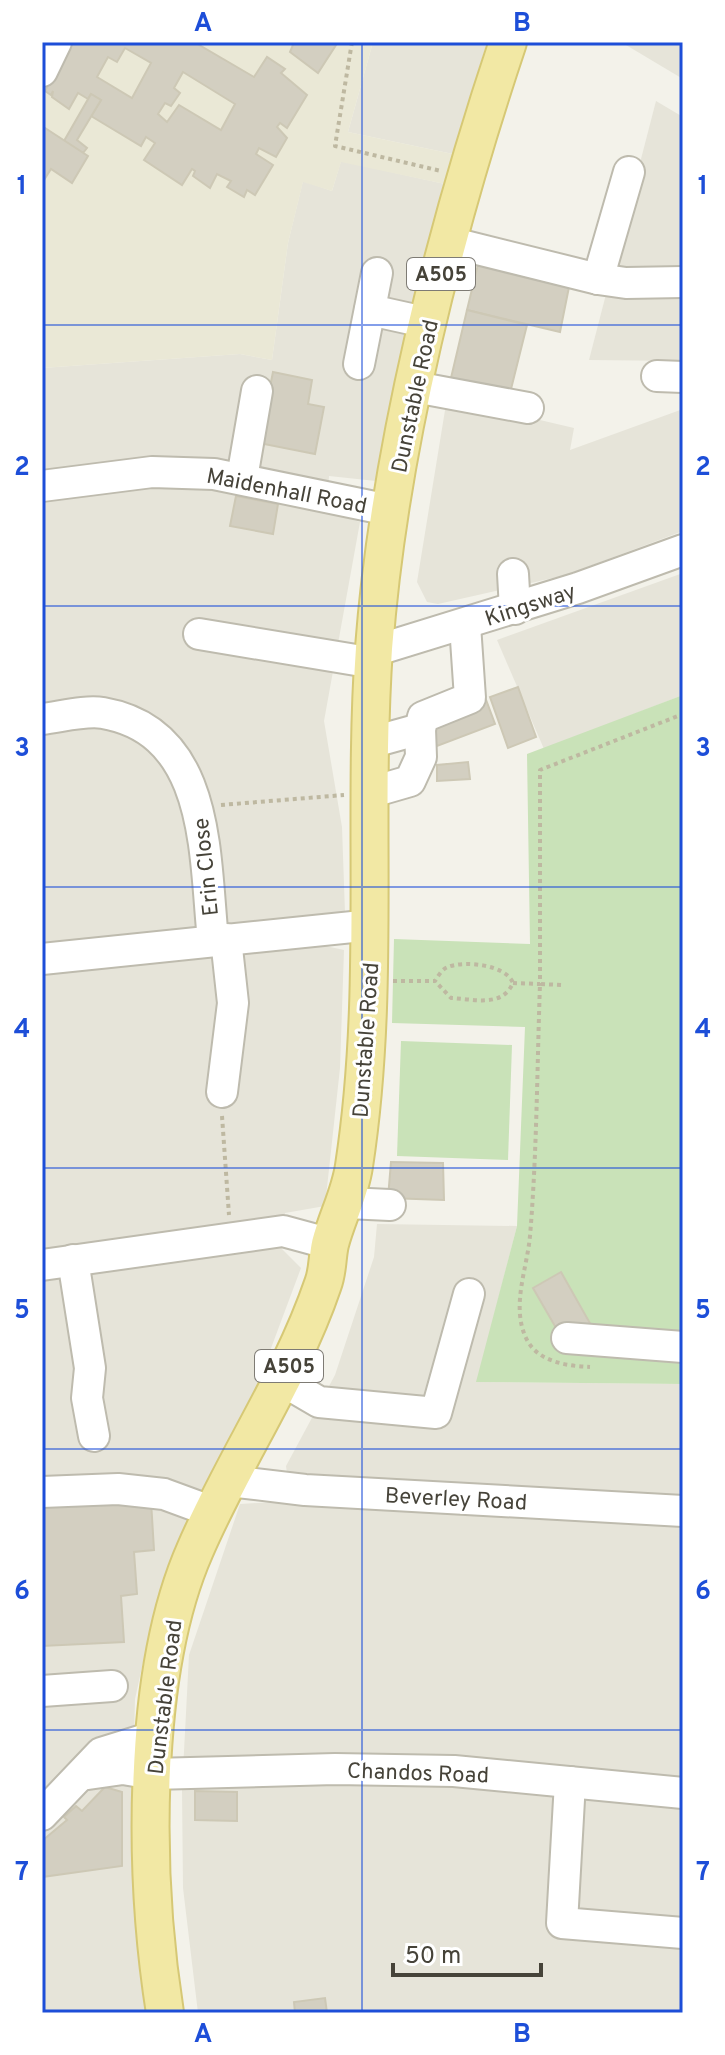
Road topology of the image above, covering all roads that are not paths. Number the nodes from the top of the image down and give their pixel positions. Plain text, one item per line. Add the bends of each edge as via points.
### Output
1 (56, 42) edge
2 (508, 42) edge
3 (42, 71) edge
4 (629, 172) dead end
5 (449, 242) junction
6 (377, 273) dead end
7 (598, 279) junction
8 (683, 282) edge
9 (370, 310) junction
10 (429, 323) junction
11 (359, 364) dead end
12 (415, 387) junction
13 (257, 391) dead end
14 (528, 408) dead end
15 (242, 478) junction
16 (42, 486) edge
17 (389, 510) junction
18 (683, 550) edge
19 (513, 574) dead end
20 (515, 609) junction
21 (465, 625) junction
22 (199, 634) dead end
23 (374, 657) junction
24 (42, 719) edge
25 (420, 729) junction
26 (373, 742) junction
27 (372, 793) junction
28 (372, 925) junction
29 (220, 940) junction
30 (42, 959) edge
31 (222, 1092) road end
32 (347, 1203) junction
33 (390, 1205) dead end
34 (331, 1244) junction
35 (73, 1260) junction
36 (42, 1265) edge
37 (469, 1294) dead end
38 (567, 1338) dead end
39 (683, 1347) edge
40 (283, 1381) junction
41 (94, 1436) dead end
42 (42, 1492) edge
43 (221, 1497) junction
44 (683, 1511) edge
45 (112, 1686) dead end
46 (42, 1691) edge
47 (156, 1736) junction
48 (153, 1774) junction
49 (81, 1775) junction
50 (570, 1782) junction
51 (683, 1793) edge
52 (42, 1815) edge
53 (683, 1933) edge
54 (165, 2013) edge

1 - 3 street
2 - 5 main road, Dunstable Road / A505
4 - 7 street
5 - 7 street
5 - 10 main road, Dunstable Road / A505
6 - 9 street
7 - 8 street
9 - 10 street
9 - 11 street
10 - 12 main road, Dunstable Road / A505
12 - 14 street
12 - 17 main road, Dunstable Road / A505
13 - 15 street
15 - 16 street, Maidenhall Road via 152,472
15 - 17 street, Maidenhall Road
17 - 23 main road, Dunstable Road / A505
18 - 20 street, Kingsway
19 - 20 street
20 - 21 street, Kingsway
21 - 23 street, Kingsway
21 - 25 street via 470,698 423,717
22 - 23 street
23 - 26 main road, Dunstable Road / A505
24 - 29 street, Erin Close via 101,712 148,726 182,766 198,807
25 - 26 street
25 - 27 street via 421,757 410,781
26 - 27 main road, Dunstable Road / A505
27 - 28 main road, Dunstable Road / A505
28 - 29 street
28 - 32 main road, Dunstable Road / A505 via 367,1061
29 - 30 street
29 - 31 street, Erin Close via 233,1003
32 - 33 street
32 - 34 main road, Dunstable Road / A505
34 - 35 street via 283,1231
34 - 40 main road, Dunstable Road / A505 via 326,1279
35 - 36 street
35 - 41 street via 90,1368 87,1398
37 - 40 street via 436,1413 319,1402
38 - 39 street
40 - 43 main road, Dunstable Road / A505
42 - 43 street, Beverley Road via 118,1489
43 - 44 street, Beverley Road via 305,1490
43 - 47 main road, Dunstable Road / A505 via 193,1553 176,1606
45 - 46 street
47 - 48 main road, Dunstable Road / A505
47 - 49 street via 101,1753
48 - 49 street, Chandos Road via 123,1769
48 - 50 street, Chandos Road via 335,1769
48 - 54 main road, Dunstable Road / A505 via 155,1950
49 - 52 street
50 - 51 street, Chandos Road
50 - 53 street via 562,1923

